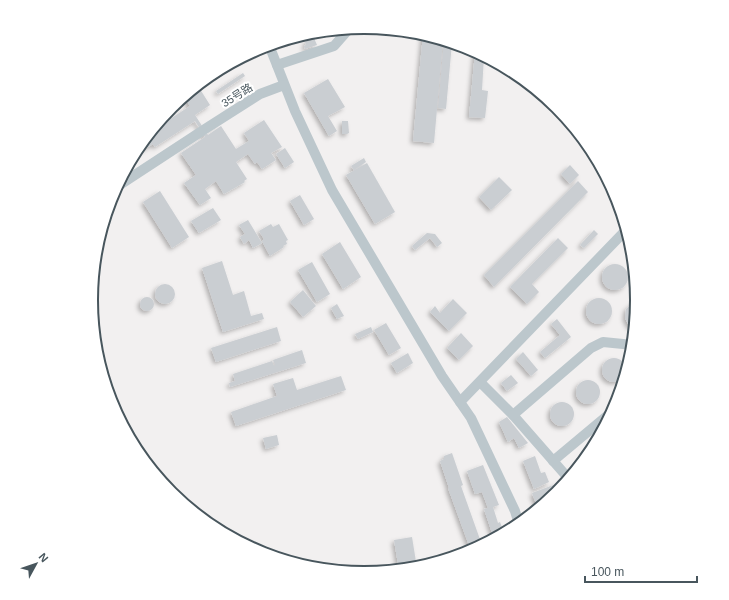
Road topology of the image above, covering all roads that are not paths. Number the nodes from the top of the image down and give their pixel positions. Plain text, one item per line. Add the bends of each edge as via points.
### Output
1 (343, 35) edge
2 (271, 51) edge
3 (276, 65) junction
4 (284, 85) junction
5 (127, 180) edge
6 (622, 234) edge
7 (626, 344) edge
8 (480, 382) junction
9 (460, 402) junction
10 (513, 415) junction
11 (602, 420) edge
12 (553, 461) junction
13 (565, 474) edge
14 (517, 517) edge

1 - 3 street via 334,46
2 - 3 street
3 - 4 street
4 - 5 street, 35号路 via 260,94
4 - 9 street via 332,190
6 - 8 street
7 - 10 street via 603,342 591,348
8 - 9 street
8 - 10 street
9 - 14 street via 471,418
10 - 12 street
11 - 12 street
12 - 13 street

